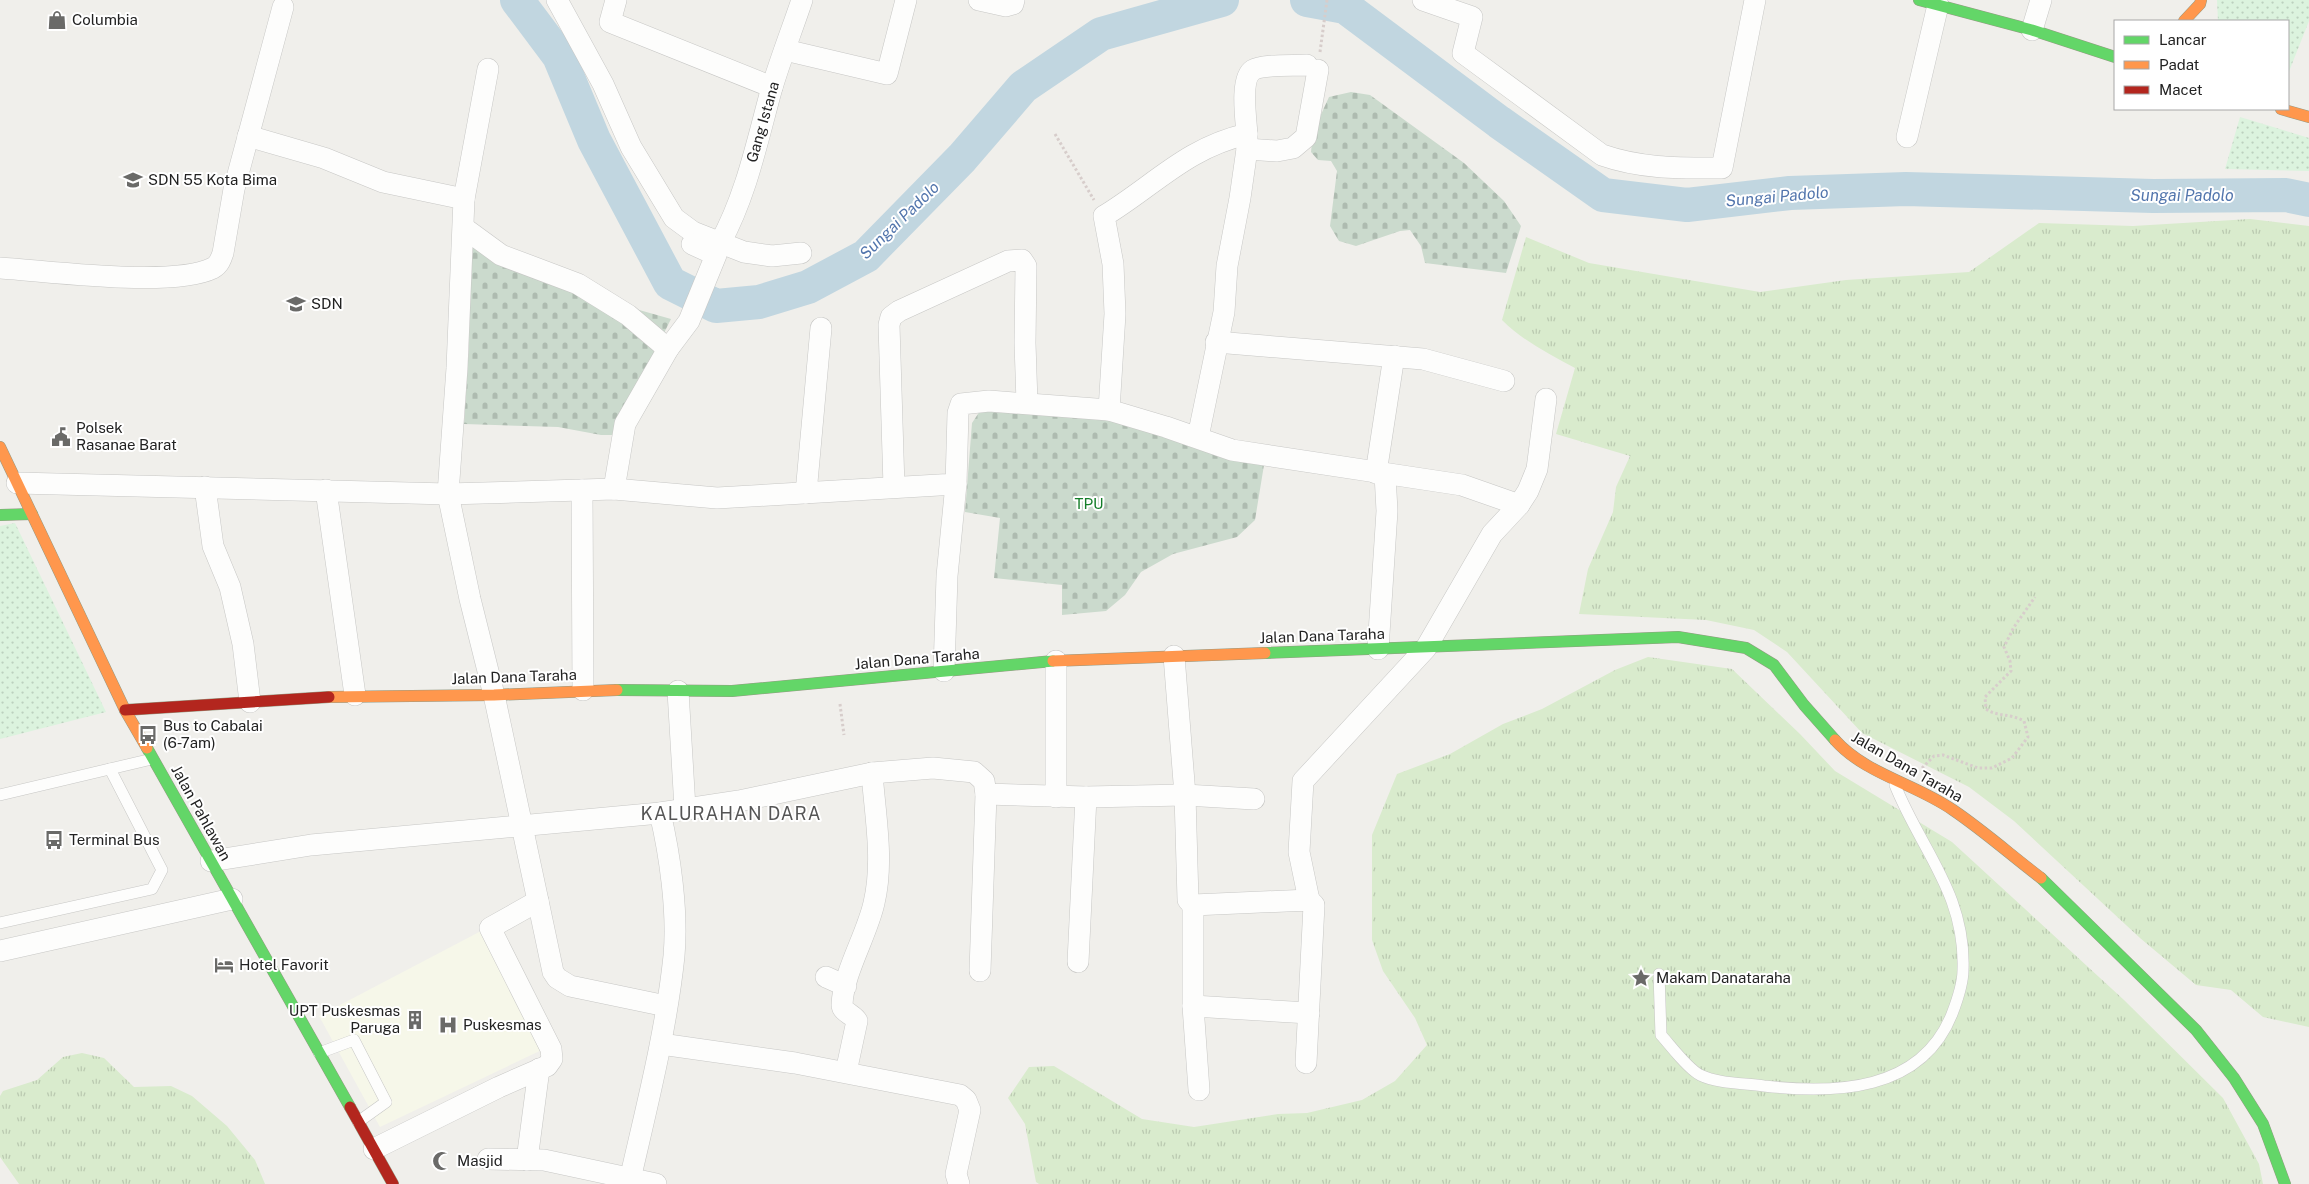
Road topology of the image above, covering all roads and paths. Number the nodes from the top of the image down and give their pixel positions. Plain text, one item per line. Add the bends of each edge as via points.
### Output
1 (557, 0) edge
2 (616, 0) edge
3 (802, 0) edge
4 (906, 0) edge
5 (979, 0) edge
6 (1014, 0) edge
7 (1328, 0) edge
8 (1423, 0) edge
9 (1755, 0) edge
10 (2041, 0) edge
11 (1928, 2) edge
12 (2200, 2) edge
13 (282, 7) dead end
14 (2185, 20) edge
15 (2205, 20) edge
16 (2032, 30) junction
17 (785, 50) junction
18 (2114, 57) edge
19 (1312, 68) junction
20 (488, 69) dead end
21 (772, 87) junction
22 (2284, 110) edge
23 (2309, 117) edge
24 (1055, 134) dead end
25 (248, 136) junction
26 (1907, 137) dead end
27 (1247, 141) junction
28 (464, 200) junction
29 (1104, 216) junction
30 (681, 225) junction
31 (464, 228) junction
32 (720, 243) junction
33 (801, 253) dead end
34 (0, 268) edge
35 (821, 328) dead end
36 (1216, 342) junction
37 (668, 350) junction
38 (1394, 356) junction
39 (1504, 381) dead end
40 (1546, 399) dead end
41 (1027, 403) junction
42 (1110, 410) junction
43 (1198, 437) junction
44 (0, 447) edge
45 (1381, 473) junction
46 (18, 483) junction
47 (956, 484) junction
48 (205, 487) junction
49 (894, 487) junction
50 (614, 489) junction
51 (326, 490) junction
52 (582, 490) junction
53 (806, 493) junction
54 (448, 494) junction
55 (1519, 505) junction
56 (32, 514) junction
57 (0, 515) edge
58 (2035, 597) dead end
59 (1426, 648) junction
60 (1378, 649) junction
61 (1174, 656) junction
62 (1056, 662) junction
63 (944, 671) junction
64 (836, 681) junction
65 (583, 690) junction
66 (678, 691) junction
67 (494, 694) junction
68 (355, 695) junction
69 (250, 702) junction
70 (125, 710) junction
71 (844, 735) dead end
72 (154, 758) junction
73 (110, 769) junction
74 (872, 773) junction
75 (1893, 779) junction
76 (986, 794) junction
77 (0, 795) edge
78 (1186, 795) junction
79 (1056, 797) junction
80 (1086, 797) junction
81 (1254, 799) dead end
82 (685, 808) junction
83 (660, 813) junction
84 (522, 825) junction
85 (211, 862) junction
86 (232, 899) junction
87 (1309, 900) junction
88 (538, 901) junction
89 (1194, 905) junction
90 (0, 923) edge
91 (0, 951) edge
92 (1078, 962) dead end
93 (980, 971) dead end
94 (1659, 974) dead end
95 (826, 977) dead end
96 (846, 986) junction
97 (666, 1006) junction
98 (1193, 1006) junction
99 (1309, 1013) junction
100 (661, 1044) junction
101 (318, 1053) junction
102 (1306, 1063) dead end
103 (539, 1069) junction
104 (846, 1072) junction
105 (1199, 1090) dead end
106 (357, 1123) junction
107 (374, 1149) junction
108 (488, 1159) dead end
109 (527, 1160) junction
110 (630, 1181) edge
111 (393, 1184) edge
112 (656, 1184) edge
113 (959, 1184) edge
114 (2285, 1184) edge

1 - 30 street via 603,84 631,147
2 - 21 street via 610,22
3 - 17 street, Gang Istana
4 - 17 street via 888,74
5 - 6 street via 1006,6 1013,4
7 - 19 path
8 - 9 street via 1472,17 1462,53 1602,155 1663,168 1722,168
10 - 16 street
11 - 16 main road
11 - 26 street
12 - 14 main road
12 - 15 main road
13 - 25 street
16 - 18 main road
17 - 21 street, Gang Istana
19 - 27 street via 1259,68 1250,73 1246,84
19 - 27 street via 1306,137 1293,148 1277,151
20 - 28 street
21 - 32 street, Gang Istana via 746,179 730,226
22 - 23 main road
24 - 29 path
25 - 28 street via 324,158 383,182
25 - 34 street via 234,189 223,253 214,268 186,275 143,277
27 - 29 street via 1222,140 1194,153
27 - 36 street via 1227,266 1224,312
28 - 31 street
29 - 42 street via 1112,264 1115,314
30 - 32 street
30 - 37 street via 693,245 716,255 689,321
31 - 37 street via 501,254 578,284 628,315
31 - 54 street
32 - 33 street via 744,252 772,256
35 - 53 street
36 - 38 street
36 - 43 street
37 - 50 street via 625,424
38 - 39 street via 1424,359
38 - 45 street
40 - 55 street via 1537,469
41 - 42 street
41 - 47 street via 989,401 961,404
41 - 49 street via 1026,266 1022,260 1008,261 899,311 891,317 889,325
42 - 43 street
43 - 45 street via 1232,450
44 - 46 main road, Jalan Pahlawan
45 - 55 street via 1462,485
45 - 60 street via 1387,511
46 - 48 street
46 - 56 main road, Jalan Pahlawan
47 - 49 street
47 - 63 street via 947,576
48 - 51 street
48 - 69 street via 213,546 230,587
49 - 53 street
50 - 52 street
50 - 53 street via 717,498
51 - 54 street
51 - 68 street
52 - 54 street
52 - 65 street
54 - 67 street
55 - 59 street via 1492,534
56 - 57 main road
56 - 70 main road, Jalan Pahlawan
58 - 75 path via 2014,626 2004,647 2011,671 1985,697 1986,709 1994,714 2012,715 2024,721 2028,737 2012,758 1992,768 1978,768 1944,754 1934,756 1922,769
59 - 60 main road, Jalan Dana Taraha
59 - 75 main road, Jalan Dana Taraha via 1678,637 1746,648 1774,666 1844,750
59 - 87 street via 1303,781 1299,852
60 - 61 main road, Jalan Dana Taraha
61 - 62 main road, Jalan Dana Taraha
61 - 78 street
62 - 63 main road, Jalan Dana Taraha
62 - 79 street
63 - 64 main road, Jalan Dana Taraha
64 - 66 main road, Jalan Dana Taraha via 732,691
64 - 71 path
65 - 66 main road, Jalan Dana Taraha
65 - 67 main road, Jalan Dana Taraha
66 - 82 street
67 - 68 main road, Jalan Dana Taraha
67 - 84 street
68 - 69 main road, Jalan Dana Taraha
69 - 70 main road, Jalan Dana Taraha
70 - 72 main road, Jalan Pahlawan
72 - 73 lane
72 - 85 main road, Jalan Pahlawan
73 - 77 lane
73 - 90 lane via 162,870 152,889
74 - 76 street via 933,768 974,772 984,781
74 - 82 street via 739,801
74 - 96 street via 878,866 874,903
75 - 94 lane via 1902,803 1949,890 1956,906 1960,931 1964,970 1957,998 1946,1030 1926,1055 1894,1076 1856,1087 1820,1090 1724,1081 1700,1074 1660,1035
75 - 114 main road, Jalan Dana Taraha via 1952,809 2050,885 2196,1030 2234,1078 2263,1124
76 - 79 street
76 - 93 street
78 - 80 street
78 - 81 street
78 - 89 street via 1188,900
79 - 80 street
80 - 92 street
82 - 83 street
83 - 84 street
83 - 97 street via 670,852 674,927 674,955
84 - 85 street via 311,845
84 - 88 street
85 - 86 main road, Jalan Pahlawan
86 - 91 street
86 - 101 main road, Jalan Pahlawan
87 - 89 street
87 - 99 street via 1314,905
88 - 97 street via 550,962 558,978 570,986
88 - 103 street via 490,928 551,1049 552,1059
89 - 98 street
95 - 96 street
96 - 104 street via 843,1010 857,1021
97 - 100 street
98 - 99 street
98 - 105 street
99 - 102 street
100 - 104 street
100 - 110 street
101 - 106 main road, Jalan Pahlawan
101 - 106 lane via 354,1040 386,1102
103 - 107 street
103 - 109 street
104 - 113 street via 960,1095 966,1100 970,1110 956,1174
106 - 107 main road, Jalan Pahlawan
107 - 111 main road, Jalan Pahlawan
108 - 109 street
109 - 110 street via 544,1160
110 - 112 street

